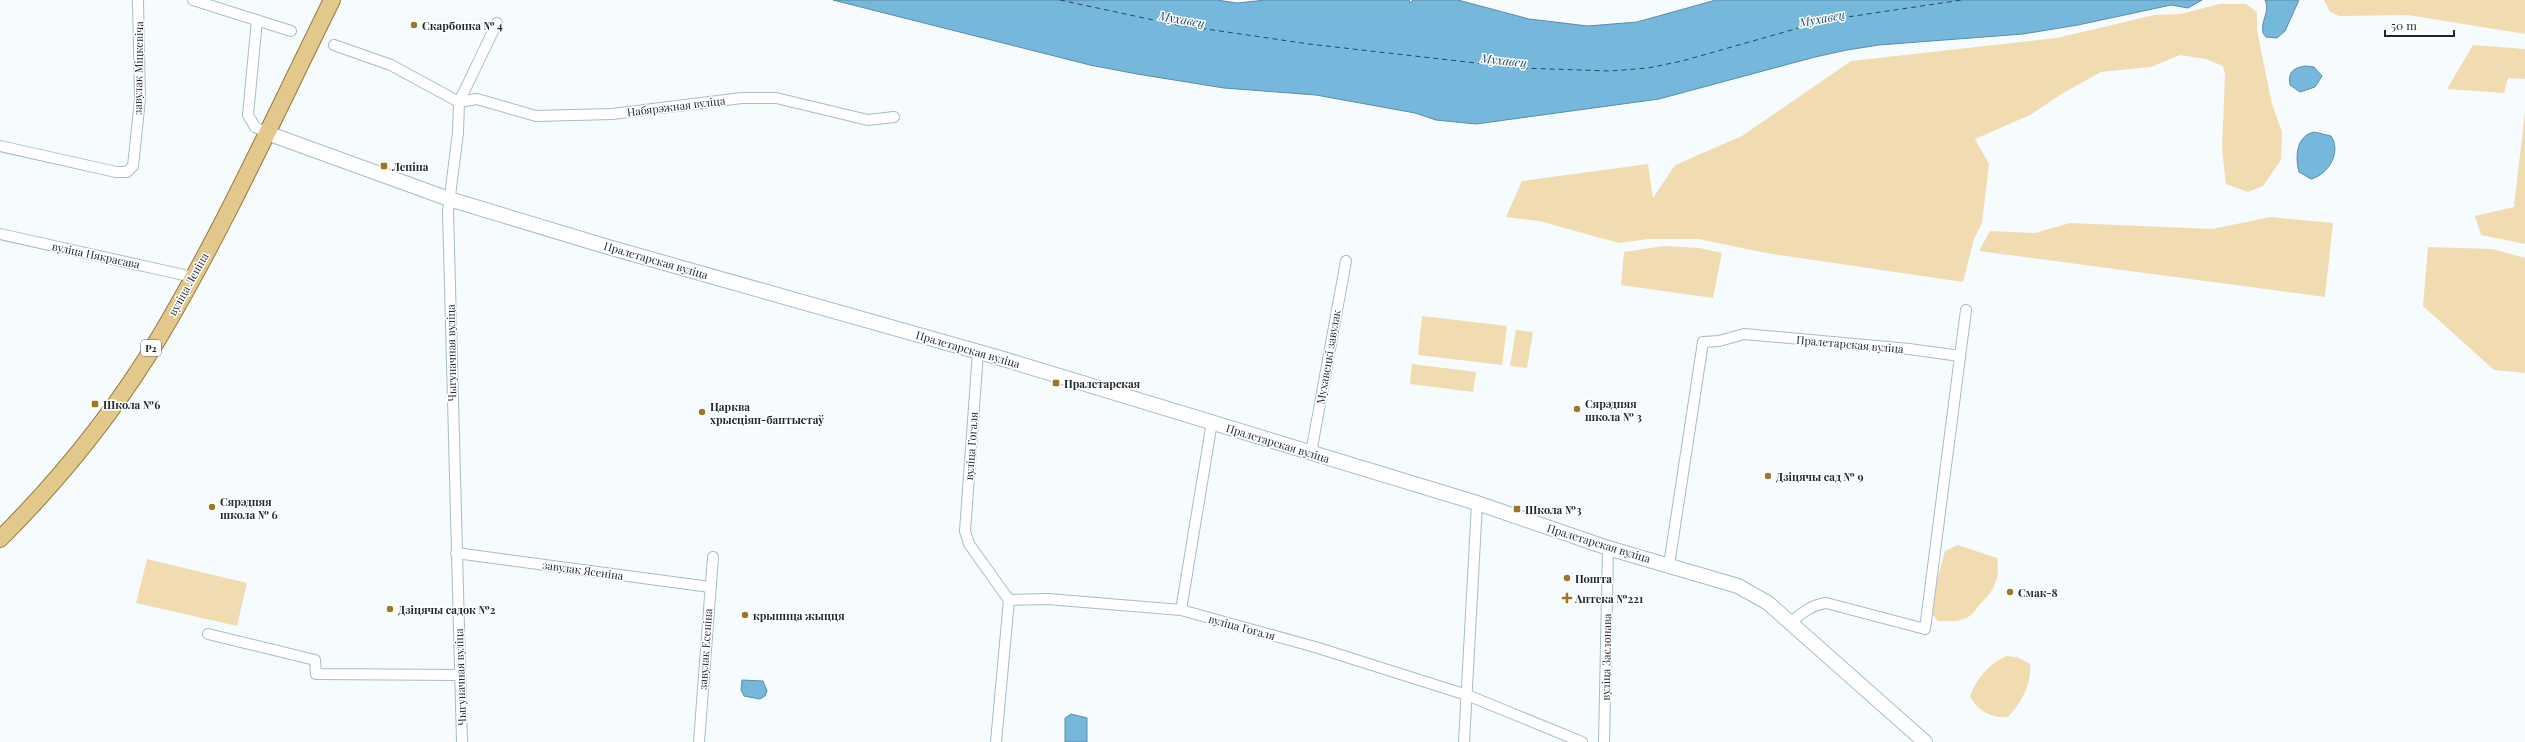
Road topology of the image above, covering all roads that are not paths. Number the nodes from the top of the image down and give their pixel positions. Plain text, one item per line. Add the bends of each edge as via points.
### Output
1 (138, 0) edge
2 (193, 0) edge
3 (332, 0) edge
4 (257, 20) junction
5 (497, 23) dead end
6 (291, 31) dead end
7 (334, 45) dead end
8 (459, 102) junction
9 (894, 117) dead end
10 (267, 133) junction
11 (0, 146) edge
12 (449, 199) junction
13 (0, 234) edge
14 (1346, 261) dead end
15 (193, 277) junction
16 (1966, 310) dead end
17 (978, 352) junction
18 (1960, 356) junction
19 (1212, 422) junction
20 (1311, 453) junction
21 (1477, 503) junction
22 (0, 539) edge
23 (1608, 548) junction
24 (456, 553) junction
25 (713, 557) dead end
26 (1669, 565) junction
27 (710, 587) junction
28 (1009, 600) junction
29 (1181, 610) junction
30 (1791, 622) junction
31 (208, 634) dead end
32 (460, 675) junction
33 (1467, 695) junction
34 (462, 742) edge
35 (699, 742) edge
36 (996, 742) edge
37 (1464, 742) edge
38 (1582, 742) edge
39 (1604, 742) edge
40 (1925, 742) edge

1 - 11 street, завулак Міцкевіча via 140,99 133,166 127,172 116,172
2 - 4 street
3 - 10 main road, вуліца Леніна / Р2
4 - 6 street
4 - 10 street via 248,115 255,127
5 - 8 street
7 - 8 street via 391,65
8 - 9 street, Набярэжная вуліца via 477,99 536,116 612,114 742,98 776,98 868,120
8 - 12 street, Чыгуначная вуліца via 458,133
10 - 12 main road, Пралетарская вуліца
10 - 15 main road, вуліца Леніна / Р2
12 - 17 main road, Пралетарская вуліца
12 - 24 street, Чыгуначная вуліца
13 - 15 street, вуліца Някрасава
14 - 20 street, Мухавецкі завулак
15 - 22 main road, вуліца Леніна / Р2 via 159,336 108,413 32,508
16 - 18 street
17 - 19 main road, Пралетарская вуліца
17 - 28 street, вуліца Гогаля via 965,531 969,544
18 - 26 street, Пралетарская вуліца via 1744,334 1719,341 1703,342
18 - 30 street via 1925,629 1826,603 1817,604
19 - 20 main road, Пралетарская вуліца
19 - 29 street
20 - 21 main road, Пралетарская вуліца
21 - 23 main road, Пралетарская вуліца
21 - 33 street
23 - 26 main road, Пралетарская вуліца
23 - 39 street, вуліца Заслонава
24 - 27 street, завулак Ясеніна
24 - 32 street, Чыгуначная вуліца
25 - 27 street, завулак Есеніна
26 - 30 main road, Пралетарская вуліца via 1750,591
27 - 35 street, завулак Есеніна
28 - 29 street, вуліца Гогаля via 1048,599
28 - 36 street
29 - 33 street, вуліца Гогаля via 1315,647
30 - 40 main road, Пралетарская вуліца
31 - 32 street via 316,660 316,674
32 - 34 street, Чыгуначная вуліца
33 - 37 street
33 - 38 street, вуліца Гогаля

